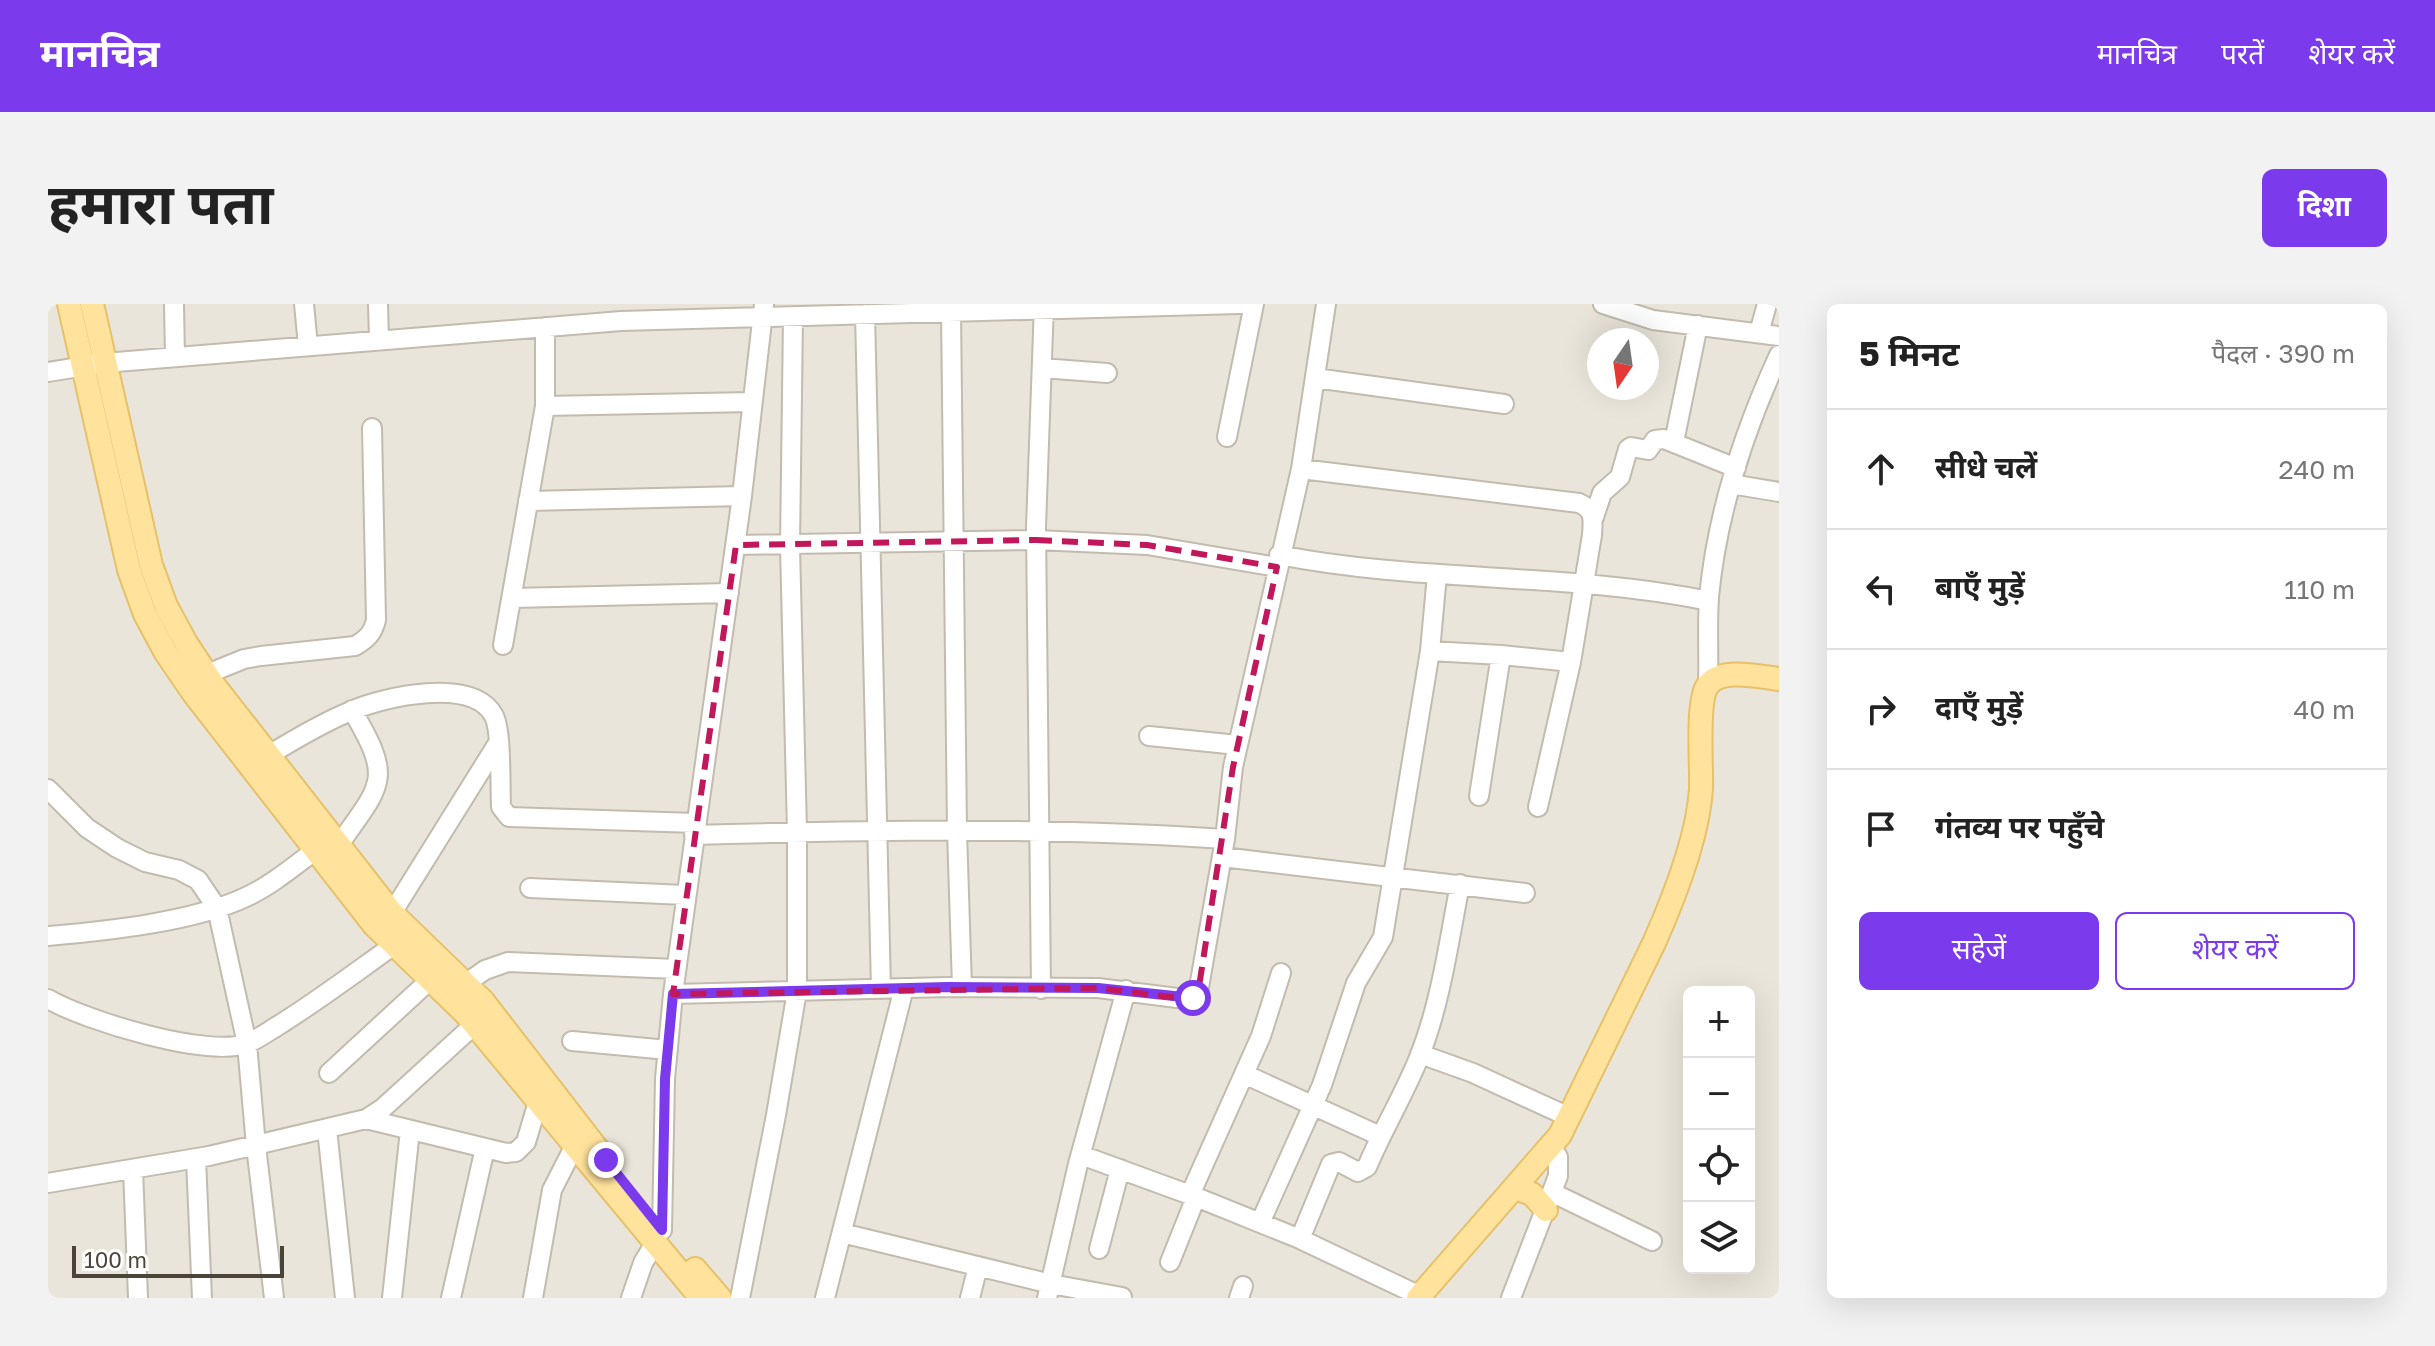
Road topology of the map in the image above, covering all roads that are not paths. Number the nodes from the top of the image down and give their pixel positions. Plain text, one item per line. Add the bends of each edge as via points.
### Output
1 (69, 304) edge
2 (92, 304) edge
3 (174, 304) edge
4 (304, 304) edge
5 (378, 304) edge
6 (1240, 304) edge
7 (1254, 304) edge
8 (1326, 304) edge
9 (1603, 304) edge
10 (1767, 304) edge
11 (1044, 307) edge
12 (978, 308) edge
13 (764, 310) edge
14 (951, 312) junction
15 (865, 314) junction
16 (793, 318) junction
17 (1691, 318) edge
18 (545, 327) junction
19 (1759, 333) junction
20 (1779, 336) edge
21 (379, 340) junction
22 (308, 346) junction
23 (1779, 355) edge
24 (175, 357) junction
25 (93, 365) junction
26 (1042, 368) junction
27 (48, 372) edge
28 (1107, 373) dead end
29 (1315, 378) junction
30 (752, 402) junction
31 (1504, 404) dead end
32 (545, 406) junction
33 (372, 428) dead end
34 (1227, 437) dead end
35 (1674, 442) junction
36 (1301, 469) junction
37 (1734, 476) junction
38 (1779, 492) edge
39 (742, 496) junction
40 (528, 501) junction
41 (1594, 517) junction
42 (1036, 540) junction
43 (954, 541) junction
44 (872, 543) junction
45 (736, 545) junction
46 (790, 546) junction
47 (1278, 561) junction
48 (1437, 574) junction
49 (1582, 582) junction
50 (729, 593) junction
51 (512, 598) junction
52 (1709, 601) junction
53 (503, 645) dead end
54 (1430, 651) junction
55 (1501, 655) junction
56 (1571, 662) junction
57 (207, 674) junction
58 (1779, 679) edge
59 (1708, 684) junction
60 (352, 710) junction
61 (1149, 736) dead end
62 (498, 743) junction
63 (1238, 745) junction
64 (269, 755) junction
65 (48, 789) edge
66 (1479, 796) dead end
67 (1538, 807) dead end
68 (695, 829) junction
69 (876, 831) junction
70 (957, 831) junction
71 (1041, 831) junction
72 (797, 832) junction
73 (340, 843) junction
74 (1223, 848) junction
75 (317, 849) junction
76 (1392, 876) junction
77 (1460, 884) junction
78 (530, 888) dead end
79 (1525, 893) dead end
80 (685, 895) junction
81 (217, 908) junction
82 (392, 913) junction
83 (48, 936) edge
84 (394, 945) junction
85 (676, 969) junction
86 (1281, 973) dead end
87 (430, 980) junction
88 (465, 984) junction
89 (962, 987) junction
90 (904, 988) junction
91 (881, 989) junction
92 (1041, 989) junction
93 (1126, 990) junction
94 (797, 991) junction
95 (673, 994) junction
96 (48, 999) edge
97 (474, 1025) junction
98 (572, 1041) dead end
99 (247, 1044) junction
100 (668, 1050) junction
101 (1420, 1054) junction
102 (329, 1073) dead end
103 (1244, 1074) junction
104 (538, 1102) junction
105 (1313, 1106) junction
106 (1569, 1117) junction
107 (366, 1119) junction
108 (327, 1129) junction
109 (410, 1130) junction
110 (1380, 1136) junction
111 (575, 1145) junction
112 (256, 1146) junction
113 (1551, 1146) junction
114 (485, 1148) junction
115 (1081, 1155) junction
116 (196, 1159) junction
117 (133, 1169) junction
118 (1120, 1169) junction
119 (48, 1183) edge
120 (1516, 1188) junction
121 (1193, 1196) junction
122 (1550, 1202) junction
123 (1260, 1223) junction
124 (842, 1233) junction
125 (659, 1237) junction
126 (1300, 1239) junction
127 (1652, 1241) dead end
128 (1099, 1249) dead end
129 (1170, 1262) dead end
130 (978, 1266) junction
131 (1049, 1291) edge
132 (1122, 1297) edge
133 (1419, 1297) edge
134 (138, 1298) edge
135 (202, 1298) edge
136 (274, 1298) edge
137 (345, 1298) edge
138 (392, 1298) edge
139 (451, 1298) edge
140 (533, 1298) edge
141 (631, 1298) edge
142 (701, 1298) edge
143 (720, 1298) edge
144 (740, 1298) edge
145 (825, 1298) edge
146 (970, 1298) edge
147 (1511, 1298) edge

1 - 25 main road
2 - 25 main road
3 - 24 street
4 - 22 street
5 - 21 street
6 - 11 street
7 - 34 street
8 - 29 street
9 - 17 street via 1653,320
10 - 19 street
11 - 12 street
11 - 26 street
12 - 14 street
13 - 16 street
13 - 18 street
13 - 30 street
14 - 15 street
14 - 43 street
15 - 16 street
15 - 44 street
16 - 46 street
17 - 19 street
17 - 35 street
18 - 21 street
18 - 32 street
19 - 20 street
21 - 22 street
22 - 24 street
23 - 37 street
24 - 25 street
25 - 27 street
25 - 57 main road via 166,606
25 - 75 main road via 129,570 145,614 194,694
26 - 28 street
26 - 42 street
29 - 31 street
29 - 36 street
30 - 32 street
30 - 39 street
32 - 40 street
33 - 57 street via 374,629 355,646 244,659
35 - 37 street
35 - 41 street via 1659,439 1648,450 1628,449 1620,477 1602,493
36 - 41 street via 1579,503
36 - 47 street
37 - 38 street
37 - 52 street via 1715,549
39 - 40 street
39 - 45 street
40 - 51 street
41 - 49 street
42 - 43 street
42 - 47 street via 1147,545
42 - 71 street
43 - 44 street
43 - 70 street
44 - 46 street
44 - 69 street
45 - 46 street
45 - 50 street
46 - 72 street
47 - 48 street
47 - 63 street
48 - 49 street
48 - 54 street
49 - 52 street
49 - 56 street
50 - 51 street
50 - 68 street
51 - 53 street
52 - 59 street
54 - 55 street
54 - 76 street
55 - 56 street
55 - 66 street
56 - 67 street
57 - 64 main road
58 - 59 main road via 1728,675
59 - 106 main road via 1701,714 1701,793 1692,838 1660,930
60 - 62 street via 393,698 448,692 469,696 486,705 495,718
60 - 64 street
60 - 73 street via 379,767 371,800
61 - 63 street
62 - 68 street via 501,807 509,817
62 - 82 street
63 - 74 street
64 - 73 main road
65 - 81 street via 87,828 117,848 198,880
68 - 72 street
68 - 80 street
69 - 70 street
69 - 72 street
69 - 91 street
70 - 71 street
70 - 89 street
71 - 74 street via 1138,833
71 - 92 street
72 - 94 street
73 - 82 main road
74 - 76 street
74 - 93 street via 1198,993 1185,999
75 - 81 street via 270,884
75 - 84 main road
76 - 77 street
76 - 105 street via 1383,937 1356,983
77 - 79 street
77 - 101 street
78 - 80 street
80 - 85 street
81 - 83 street
81 - 99 street
82 - 88 main road
84 - 87 main road
84 - 99 street
85 - 88 street via 508,962
85 - 95 street
86 - 103 street
87 - 97 main road
87 - 102 street
88 - 125 main road
89 - 90 street
89 - 92 street
90 - 91 street
90 - 124 street
91 - 94 street
92 - 93 street
93 - 115 street
94 - 95 street
94 - 144 street
95 - 100 street
96 - 99 street via 155,1037 227,1048
97 - 104 main road
97 - 107 street
98 - 100 street
99 - 112 street
100 - 125 street
101 - 106 street
101 - 110 street
103 - 105 street
103 - 121 street
104 - 111 main road
104 - 114 street via 521,1150
105 - 110 street
105 - 123 street
106 - 113 main road
107 - 108 street
107 - 109 street
108 - 112 street
108 - 137 street
109 - 114 street
109 - 138 street
110 - 126 street via 1364,1171 1331,1164
111 - 125 main road
111 - 140 street via 552,1190
112 - 116 street
112 - 136 street
113 - 120 main road
113 - 122 street via 1559,1165
114 - 139 street
115 - 118 street
115 - 131 street
116 - 117 street
116 - 135 street
117 - 119 street
117 - 134 street
118 - 121 street
118 - 128 street
120 - 122 main road
120 - 133 main road
121 - 123 street
121 - 129 street
122 - 127 street
122 - 147 street
123 - 126 street
124 - 130 street
124 - 145 street
125 - 141 street
125 - 142 main road
125 - 143 main road
126 - 133 street
130 - 131 street
130 - 146 street
131 - 132 street

